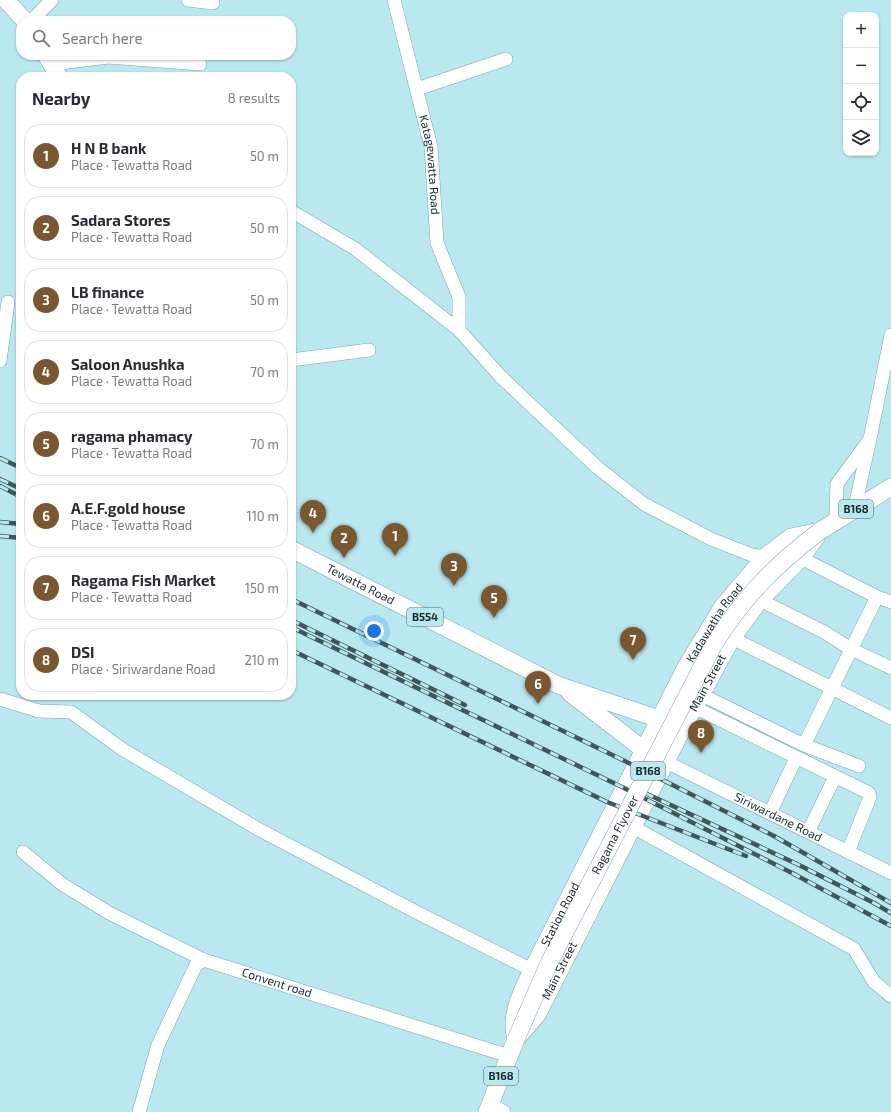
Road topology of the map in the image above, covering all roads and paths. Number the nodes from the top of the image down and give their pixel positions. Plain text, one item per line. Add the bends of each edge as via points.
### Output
1 (6, 0) edge
2 (52, 0) edge
3 (188, 0) edge
4 (394, 0) edge
5 (213, 3) dead end
6 (20, 16) edge
7 (35, 16) edge
8 (506, 59) dead end
9 (87, 60) edge
10 (147, 60) edge
11 (200, 64) dead end
12 (52, 65) edge
13 (417, 89) junction
14 (296, 214) edge
15 (10, 302) edge
16 (460, 330) junction
17 (891, 335) edge
18 (369, 350) dead end
19 (296, 359) edge
20 (0, 361) edge
21 (870, 438) junction
22 (891, 487) edge
23 (854, 511) junction
24 (837, 520) junction
25 (820, 531) junction
26 (296, 552) edge
27 (764, 557) junction
28 (802, 558) junction
29 (877, 597) junction
30 (760, 600) junction
31 (891, 602) edge
32 (732, 638) junction
33 (851, 649) junction
34 (891, 668) edge
35 (558, 685) junction
36 (832, 688) junction
37 (0, 699) edge
38 (697, 701) junction
39 (891, 718) edge
40 (659, 719) junction
41 (682, 730) junction
42 (804, 745) junction
43 (644, 750) junction
44 (796, 758) junction
45 (666, 762) junction
46 (859, 766) dead end
47 (835, 777) junction
48 (770, 813) junction
49 (633, 827) junction
50 (808, 832) junction
51 (23, 852) dead end
52 (848, 852) junction
53 (891, 873) edge
54 (204, 960) junction
55 (532, 970) junction
56 (891, 996) edge
57 (516, 1039) junction
58 (509, 1056) junction
59 (493, 1109) edge
60 (139, 1112) edge

1 - 6 main road
2 - 7 street
3 - 5 street
4 - 13 street, Katagewatta Road
8 - 13 street
9 - 12 street
10 - 11 street
13 - 16 street, Katagewatta Road via 431,147 437,243 459,297
14 - 16 street via 354,248
15 - 20 street
16 - 27 street via 501,377 598,468 644,504 711,539
17 - 21 street
18 - 19 street
21 - 23 street
21 - 24 street via 837,484
22 - 23 main road, B168
23 - 24 main road, B168
24 - 25 main road, B168
25 - 27 main road, Kadawatha Road / B168 via 791,537
25 - 28 main road, Main Street / B168
25 - 57 main road, Ragama Flyover / B168, bridge via 784,558 764,578 714,644 554,954
26 - 35 main road, Tewatta Road / B554
27 - 40 main road, Kadawatha Road / B168 via 723,606 686,667
28 - 29 street
28 - 30 main road, Main Street / B168
29 - 31 street
29 - 33 street
30 - 32 main road, Main Street / B168
30 - 33 street via 824,632
32 - 36 street
32 - 38 main road, Main Street / B168
33 - 34 street
33 - 36 street
35 - 40 main road, Tewatta Road / B554
35 - 43 main road, Tewatta Road / B554
36 - 39 street
36 - 42 street
37 - 55 street via 39,711 71,712 122,749 258,829
38 - 41 main road, Main Street / B168
38 - 42 street
38 - 44 street
40 - 41 main road, Tewatta Road
40 - 43 main road, Kadawatha Road / B168
41 - 45 main road, Main Street / B168
42 - 46 street
43 - 45 main road, Tewatta Road
43 - 55 main road, Station Road / B168
44 - 47 street
44 - 48 street
45 - 48 street, Siriwardane Road
45 - 49 main road, Main Street / B168
47 - 50 street
47 - 52 street via 869,793 870,797
48 - 50 street, Siriwardane Road
49 - 56 street via 854,949 874,982
49 - 57 main road, Main Street / B168 via 537,1015
50 - 52 street, Siriwardane Road
51 - 54 street, Convent road via 62,884 109,914
52 - 53 street, Siriwardane Road
54 - 58 street, Convent road
54 - 60 street via 196,965 158,1045
55 - 57 main road, Station Road / B168 via 517,1002 513,1030
57 - 58 main road, B168
58 - 59 main road, B168

